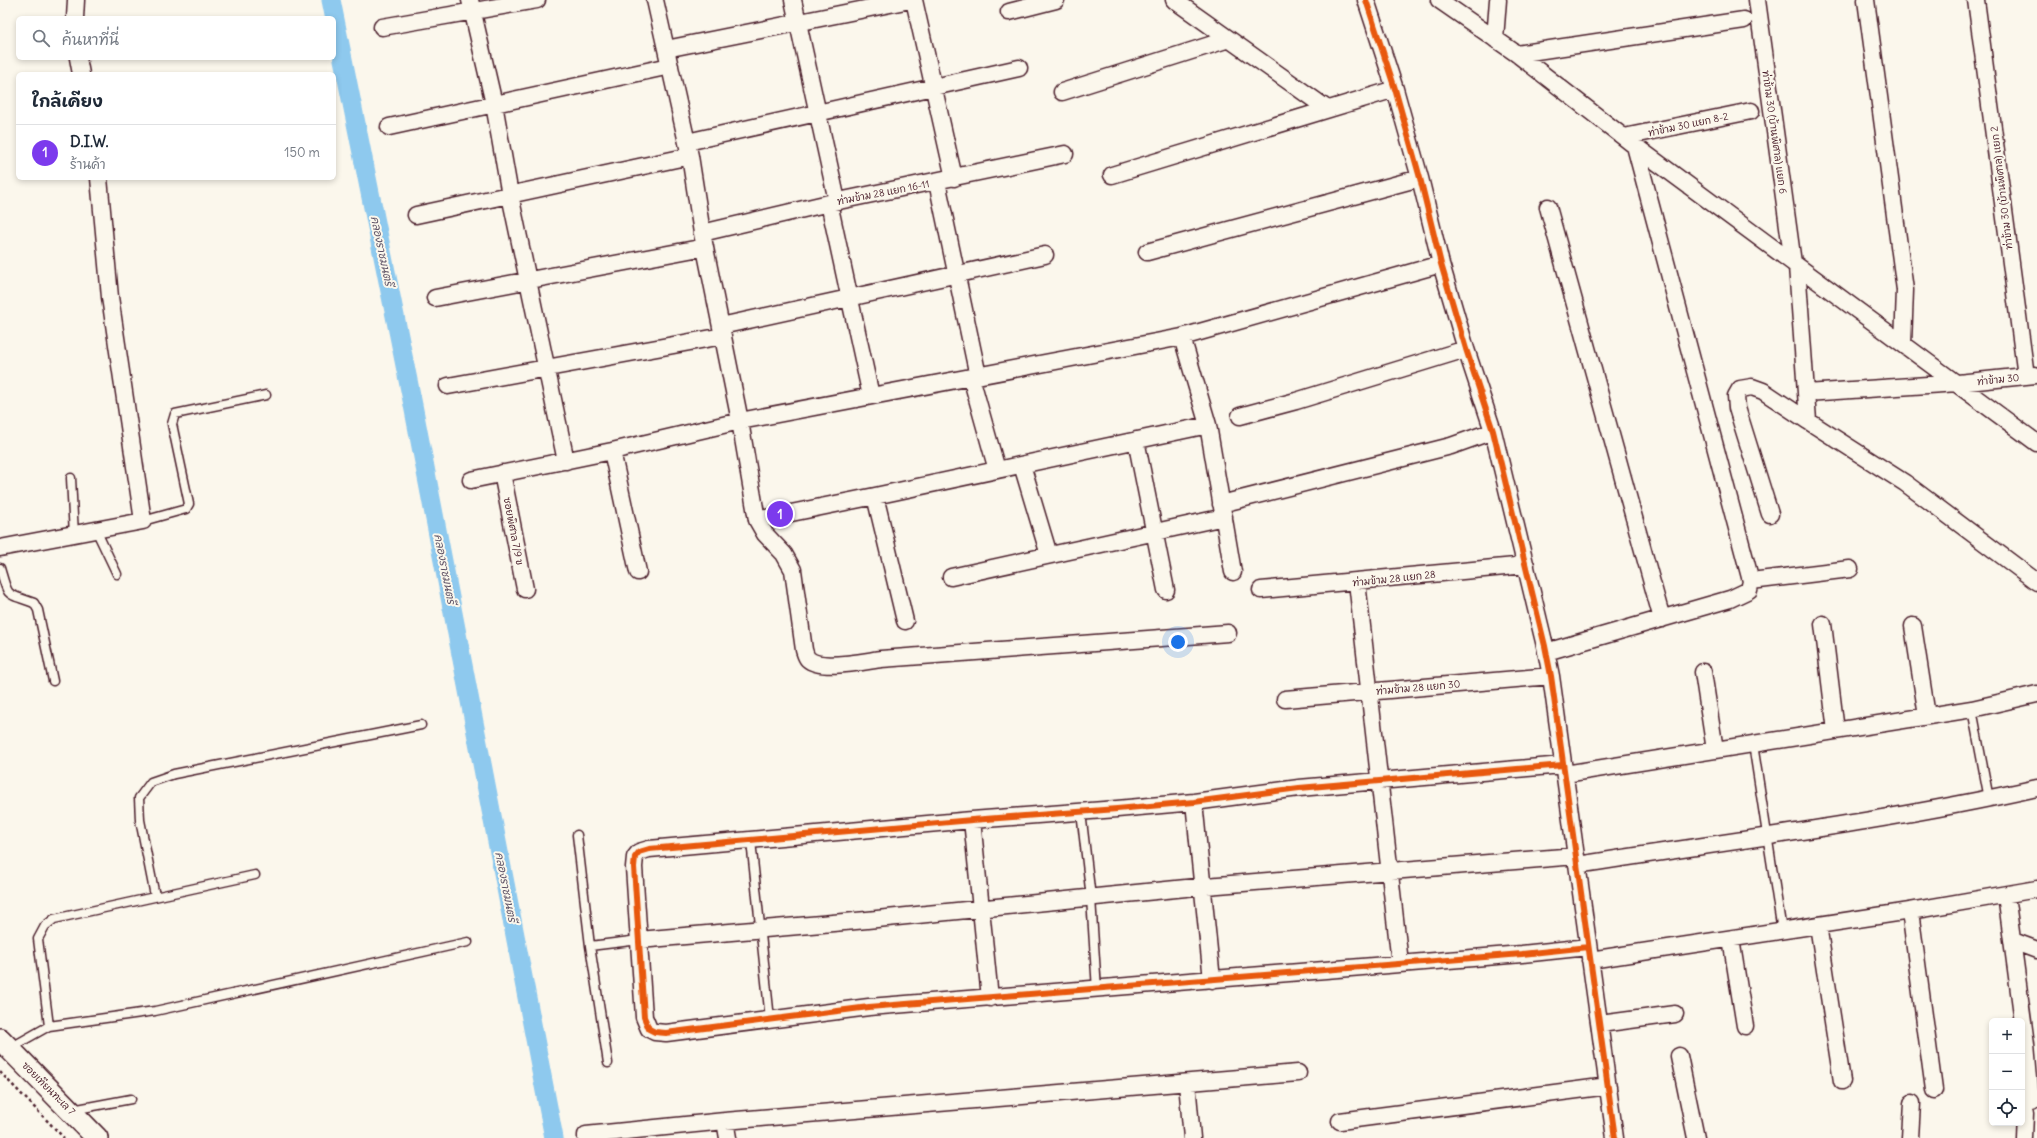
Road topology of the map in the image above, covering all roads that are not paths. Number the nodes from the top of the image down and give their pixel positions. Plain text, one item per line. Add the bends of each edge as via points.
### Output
1 (76, 0) edge
2 (537, 0) edge
3 (655, 0) edge
4 (793, 0) edge
5 (910, 0) edge
6 (914, 0) edge
7 (1056, 0) edge
8 (1174, 0) edge
9 (1366, 0) edge
10 (1439, 0) edge
11 (1498, 0) edge
12 (1757, 0) edge
13 (1866, 0) edge
14 (1976, 0) edge
15 (471, 6) edge
16 (1009, 12) dead end
17 (75, 16) edge
18 (1744, 20) dead end
19 (798, 23) junction
20 (382, 27) dead end
21 (1229, 39) junction
22 (1495, 39) junction
23 (666, 49) junction
24 (1517, 54) junction
25 (78, 60) edge
26 (670, 66) junction
27 (1019, 68) dead end
28 (81, 72) edge
29 (934, 87) junction
30 (1394, 89) junction
31 (1062, 92) dead end
32 (494, 104) junction
33 (1326, 108) junction
34 (1751, 112) dead end
35 (819, 113) junction
36 (389, 127) dead end
37 (1630, 142) junction
38 (688, 149) junction
39 (1065, 154) dead end
40 (1112, 174) dead end
41 (954, 178) junction
42 (1420, 178) junction
43 (99, 180) edge
44 (937, 182) junction
45 (510, 195) junction
46 (833, 202) junction
47 (1548, 207) dead end
48 (416, 215) dead end
49 (704, 240) junction
50 (1147, 252) dead end
51 (1045, 255) dead end
52 (1441, 264) junction
53 (1795, 265) junction
54 (956, 274) junction
55 (530, 280) junction
56 (435, 298) dead end
57 (849, 298) junction
58 (722, 331) junction
59 (1182, 337) junction
60 (1903, 344) junction
61 (1466, 349) junction
62 (546, 368) junction
63 (974, 376) junction
64 (2032, 376) edge
65 (1958, 383) junction
66 (448, 386) dead end
67 (1806, 394) junction
68 (266, 395) dead end
69 (871, 396) junction
70 (1240, 416) dead end
71 (740, 421) junction
72 (1808, 421) junction
73 (1208, 425) junction
74 (1493, 431) junction
75 (1136, 440) junction
76 (2037, 443) edge
77 (612, 451) junction
78 (566, 461) junction
79 (1022, 465) junction
80 (997, 470) junction
81 (502, 473) junction
82 (71, 478) dead end
83 (471, 480) dead end
84 (875, 496) junction
85 (1223, 510) junction
86 (1770, 514) dead end
87 (757, 520) junction
88 (143, 522) junction
89 (96, 530) junction
90 (1154, 532) junction
91 (74, 535) junction
92 (0, 548) edge
93 (1049, 556) junction
94 (1526, 565) junction
95 (0, 568) edge
96 (1850, 569) dead end
97 (638, 572) dead end
98 (1233, 572) dead end
99 (117, 574) dead end
100 (951, 577) dead end
101 (1752, 581) junction
102 (1357, 582) junction
103 (2037, 582) edge
104 (525, 588) dead end
105 (1166, 590) dead end
106 (1261, 590) dead end
107 (1662, 619) junction
108 (905, 621) dead end
109 (1823, 624) dead end
110 (1913, 626) dead end
111 (1228, 633) dead end
112 (1546, 652) junction
113 (1703, 672) dead end
114 (1551, 676) junction
115 (53, 681) dead end
116 (1369, 692) junction
117 (2037, 694) edge
118 (1285, 699) dead end
119 (1972, 709) junction
120 (1927, 716) junction
121 (421, 725) dead end
122 (1836, 731) junction
123 (1753, 744) junction
124 (1715, 750) junction
125 (1564, 770) junction
126 (1380, 781) junction
127 (2037, 788) edge
128 (1989, 799) junction
129 (1194, 802) junction
130 (1081, 812) junction
131 (972, 820) junction
132 (577, 835) dead end
133 (1766, 836) junction
134 (751, 841) junction
135 (1576, 861) junction
136 (1391, 872) junction
137 (255, 875) dead end
138 (1203, 886) junction
139 (2037, 889) edge
140 (2006, 895) junction
141 (155, 896) junction
142 (1090, 898) junction
143 (981, 909) junction
144 (1910, 911) junction
145 (1818, 925) junction
146 (761, 929) junction
147 (1782, 931) junction
148 (1731, 938) junction
149 (639, 940) junction
150 (2013, 941) junction
151 (468, 942) dead end
152 (590, 946) junction
153 (2037, 950) edge
154 (1589, 953) junction
155 (1400, 963) junction
156 (1212, 980) junction
157 (1097, 990) junction
158 (990, 998) junction
159 (1674, 1014) dead end
160 (770, 1019) junction
161 (1600, 1024) junction
162 (49, 1026) junction
163 (1745, 1026) dead end
164 (5, 1043) edge
165 (2032, 1046) edge
166 (1679, 1056) dead end
167 (608, 1063) dead end
168 (1298, 1073) dead end
169 (1842, 1081) dead end
170 (1187, 1083) junction
171 (1608, 1086) junction
172 (1934, 1090) dead end
173 (131, 1099) dead end
174 (1912, 1103) dead end
175 (72, 1111) junction
176 (725, 1121) junction
177 (1340, 1121) dead end
178 (97, 1138) edge
179 (586, 1138) edge
180 (728, 1138) edge
181 (1192, 1138) edge
182 (1615, 1138) edge
183 (1696, 1138) edge
184 (1910, 1138) edge
185 (2024, 1138) edge

1 - 17 street
2 - 15 street
3 - 23 street
4 - 19 street
5 - 19 street
6 - 29 street
7 - 16 street
8 - 21 street
9 - 30 street
10 - 22 street
11 - 22 street
12 - 53 street, ท่าข้าม 30 (บ้านพิศาล) แยก 6
13 - 60 street via 1905,290
14 - 64 street, ท่าข้าม 30 (บ้านพิศาล) แยก 2
15 - 20 street
15 - 32 street
18 - 24 street
19 - 23 street
19 - 35 street
21 - 31 street
21 - 33 street
22 - 24 street
23 - 26 street
24 - 37 street
25 - 28 street
26 - 32 street
26 - 38 street
27 - 29 street
29 - 35 street
29 - 41 street
30 - 33 street
30 - 42 street
32 - 36 street
32 - 45 street
33 - 40 street
34 - 37 street, ท่าข้าม 30 แยก 8-2
35 - 38 street
35 - 46 street
37 - 53 street
37 - 101 street
38 - 45 street
38 - 49 street
39 - 41 street, ท่ามข้าม 28 แยก 16-11
41 - 44 street, ท่ามข้าม 28 แยก 16-11
42 - 50 street
42 - 52 street
43 - 88 street via 110,297
44 - 46 street, ท่ามข้าม 28 แยก 16-11
44 - 54 street
45 - 48 street
45 - 55 street
46 - 49 street, ท่ามข้าม 28 แยก 16-11
46 - 57 street
47 - 107 street
49 - 55 street, ท่ามข้าม 28 แยก 16-11
49 - 58 street
51 - 54 street
52 - 59 street
52 - 61 street
53 - 60 street
53 - 67 street, ท่าข้าม 30 (บ้านพิศาล) แยก 6
54 - 57 street
54 - 63 street
55 - 56 street, ท่ามข้าม 28 แยก 16-11
55 - 62 street
57 - 58 street
57 - 69 street
58 - 62 street
58 - 71 street
59 - 63 street
59 - 73 street
60 - 65 street
61 - 70 street
61 - 74 street
62 - 66 street
62 - 78 street
63 - 69 street
63 - 80 street
64 - 65 street, ท่าข้าม 30
65 - 67 street, ท่าข้าม 30
65 - 76 street
67 - 72 street, ท่าข้าม 30 (บ้านพิศาล) แยก 6
68 - 88 lane via 175,414 172,424 188,504 186,509
69 - 71 street
71 - 77 street
71 - 87 street
72 - 86 street via 1763,391 1752,387 1740,389 1736,396 1737,408
72 - 103 street via 1905,483
73 - 75 street
73 - 85 street
74 - 85 street via 1451,446
74 - 94 street
75 - 79 street
75 - 90 street
77 - 78 street
77 - 97 street
78 - 81 street
79 - 80 street
79 - 93 street
80 - 84 street
81 - 83 street
81 - 104 street, ซอยพิศาล 7/9 ข
82 - 91 lane
84 - 87 street
84 - 108 street
85 - 90 street
85 - 98 street
87 - 111 street via 765,534 784,554 793,570 804,650 808,659 818,664
88 - 89 street
89 - 91 street
89 - 99 lane
90 - 93 street
90 - 105 street
91 - 92 street
93 - 100 street
94 - 102 street, ท่ามข้าม 28 แยก 28
94 - 112 street
95 - 115 lane via 7,591 12,596 34,603 38,610
96 - 101 street
101 - 107 street via 1749,590 1743,594
102 - 106 street, ท่ามข้าม 28 แยก 28
102 - 116 street
107 - 112 street
109 - 122 street
110 - 120 street
112 - 114 street
113 - 124 street
114 - 116 street, ท่ามข้าม 28 แยก 30
114 - 125 street
116 - 118 street, ท่ามข้าม 28 แยก 30
116 - 126 street
117 - 119 street
119 - 120 street
119 - 128 lane
120 - 122 street
121 - 141 lane via 174,774 150,782 139,798 140,820
122 - 123 street
123 - 124 street
123 - 133 lane
124 - 125 street
125 - 126 street
125 - 135 street
126 - 129 street via 1299,788
126 - 136 street
127 - 128 street
128 - 133 street
129 - 130 street
129 - 138 street
130 - 131 street
130 - 142 lane
131 - 134 street
131 - 143 street
132 - 152 lane
133 - 135 street
133 - 147 lane
134 - 146 lane
134 - 149 street via 649,849 639,852 635,857 634,867
135 - 136 street
135 - 154 street
136 - 138 street
136 - 155 street
137 - 141 lane
138 - 142 street
138 - 156 street
139 - 140 street
140 - 144 street
140 - 150 street
141 - 162 lane via 54,919 45,926 38,940
142 - 143 street
142 - 157 lane
143 - 146 street
143 - 158 street
144 - 145 street
144 - 172 street
145 - 147 street
145 - 169 street
146 - 149 street
146 - 160 lane
147 - 148 street
148 - 154 street
148 - 163 street
149 - 152 lane
149 - 160 street via 644,1017 649,1030 666,1033
150 - 153 street
150 - 165 street
151 - 162 lane via 155,1011
152 - 167 lane
154 - 155 street
154 - 161 street
155 - 156 street
156 - 157 street
157 - 158 street
158 - 160 street via 869,1007
159 - 161 street
161 - 171 street
162 - 164 lane
164 - 175 street, ซอยเทียนทะเล 7
165 - 185 street
166 - 183 street
168 - 170 street
170 - 176 street
170 - 181 street
171 - 177 street
171 - 182 street
173 - 175 lane
174 - 184 street
175 - 178 street, ซอยเทียนทะเล 7
176 - 179 street via 586,1134
176 - 180 street

